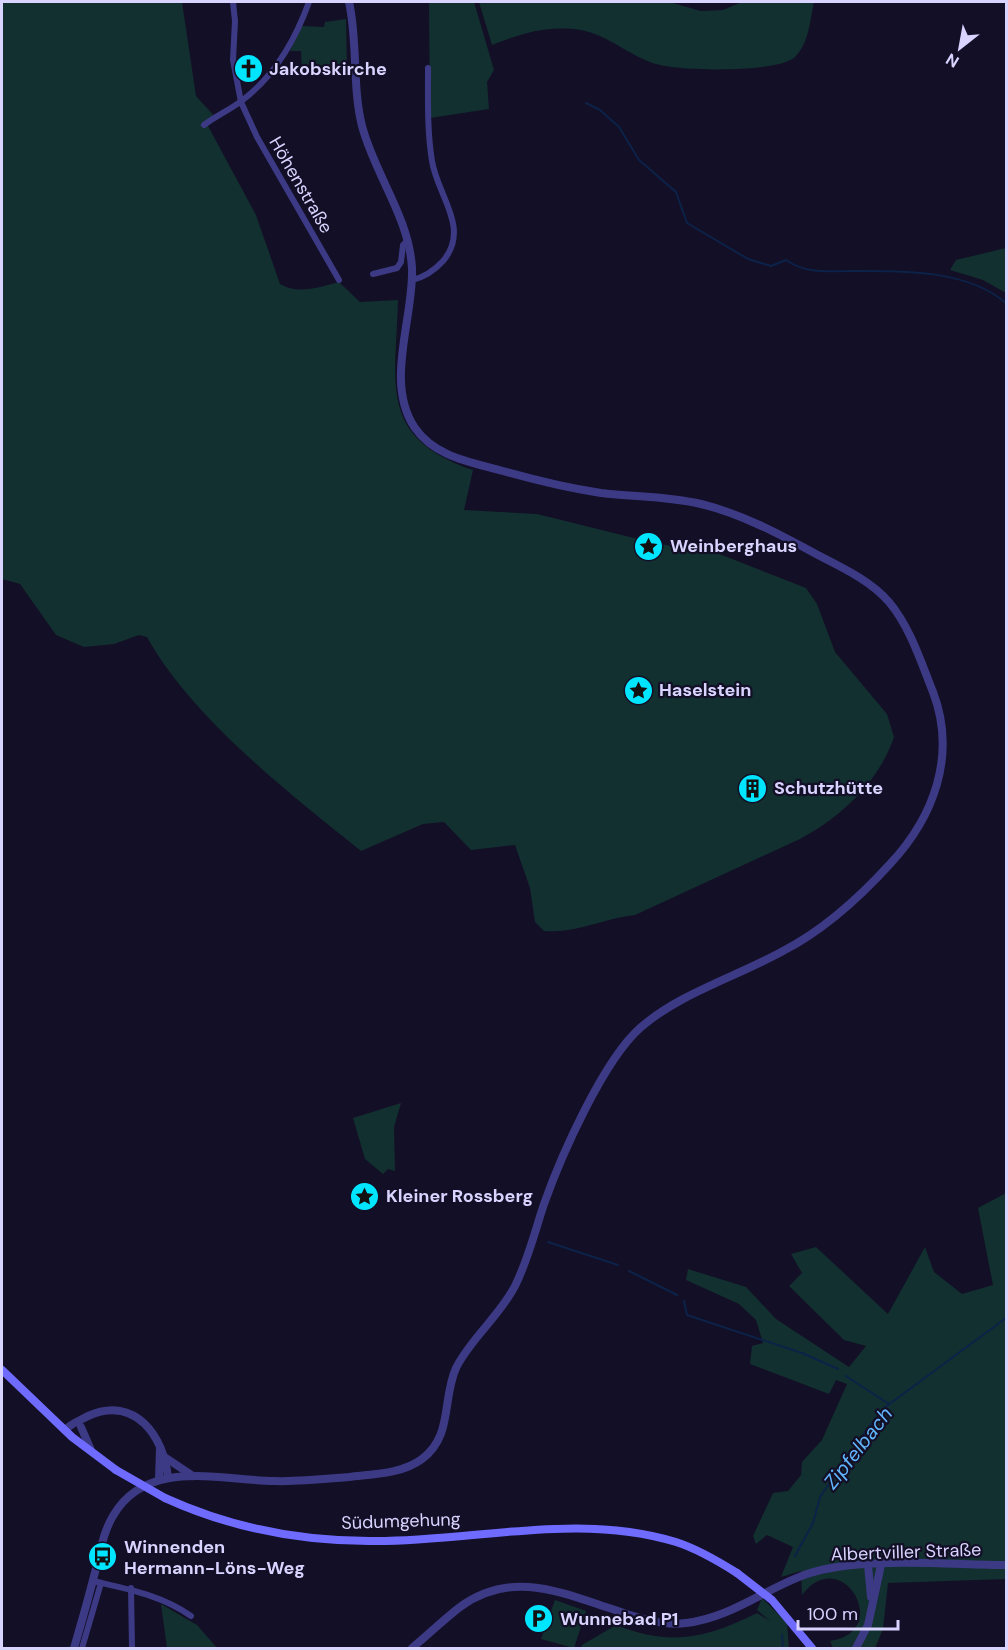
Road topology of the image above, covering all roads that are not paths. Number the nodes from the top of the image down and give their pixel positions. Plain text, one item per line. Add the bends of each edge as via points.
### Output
1 (233, 2) edge
2 (309, 2) edge
3 (349, 2) edge
4 (428, 68) dead end
5 (241, 102) junction
6 (204, 125) dead end
7 (408, 240) junction
8 (373, 274) dead end
9 (339, 280) dead end
10 (412, 280) junction
11 (2, 1370) edge
12 (86, 1417) junction
13 (81, 1427) junction
14 (64, 1431) junction
15 (72, 1437) junction
16 (160, 1449) junction
17 (92, 1451) junction
18 (166, 1458) junction
19 (194, 1476) junction
20 (168, 1478) junction
21 (159, 1479) junction
22 (868, 1565) junction
23 (881, 1565) junction
24 (1006, 1565) edge
25 (97, 1582) junction
26 (131, 1588) junction
27 (872, 1604) junction
28 (190, 1616) dead end
29 (74, 1648) edge
30 (82, 1648) edge
31 (132, 1648) edge
32 (412, 1648) edge
33 (812, 1648) edge
34 (856, 1648) edge

1 - 5 street, Höhenstraße via 233,60
2 - 5 street via 285,52
3 - 7 street via 360,117 368,146
4 - 10 street via 432,160 455,232 451,249 439,265
5 - 6 street
5 - 9 street, Höhenstraße via 257,138
7 - 8 street via 397,268
7 - 10 street
10 - 19 street via 401,376 403,400 414,427 435,448 477,464 561,486 699,503 730,513 807,549 878,591 901,619 937,704 943,734 941,769 933,800 917,831 892,863 843,910 785,950 660,1012 623,1046 604,1074 554,1178 515,1286 494,1320 458,1364 442,1434 427,1455 403,1468 344,1477 275,1481
11 - 14 main road, Südumgehung
12 - 13 street
12 - 14 street
12 - 16 street via 106,1410 131,1414 150,1428
13 - 15 street
13 - 17 street
14 - 15 main road, Südumgehung
15 - 17 main road, Südumgehung
16 - 18 street
16 - 21 street
17 - 33 main road, Südumgehung, bridge via 165,1498 223,1521 299,1538 380,1541 585,1529 647,1534 707,1554 737,1573 772,1600
18 - 19 street
18 - 20 street
19 - 20 street
20 - 21 street
21 - 25 street via 140,1488 115,1512 104,1535
22 - 23 street, Albertviller Straße
22 - 27 street
22 - 32 street, Albertviller Straße via 818,1571 785,1582 718,1616 684,1624 650,1621 549,1589 518,1586 491,1591 461,1606
23 - 24 street, Albertviller Straße
23 - 27 street
25 - 26 street
25 - 29 street
25 - 30 street
26 - 28 street
26 - 31 street
27 - 34 street via 868,1625

